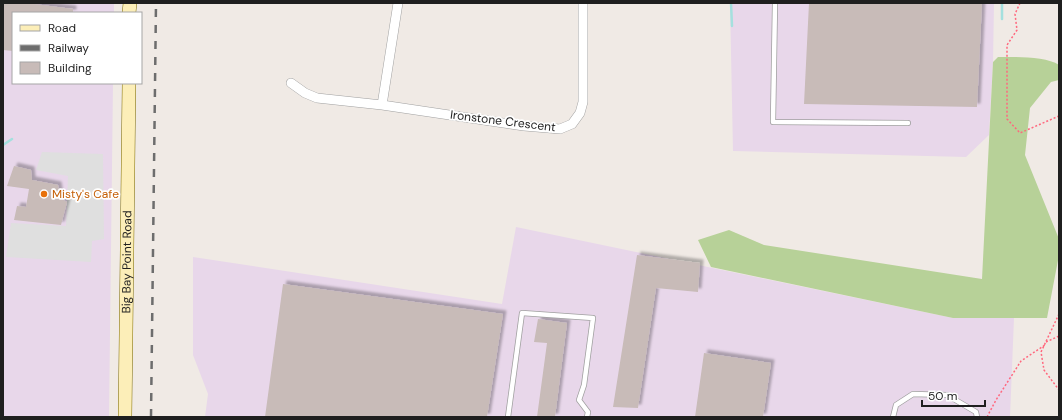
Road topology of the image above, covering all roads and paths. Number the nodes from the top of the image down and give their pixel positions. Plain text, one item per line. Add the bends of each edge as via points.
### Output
1 (398, 3) edge
2 (583, 3) edge
3 (775, 3) edge
4 (1020, 3) edge
5 (291, 83) dead end
6 (129, 84) edge
7 (382, 106) junction
8 (1059, 116) edge
9 (908, 123) dead end
10 (1059, 314) edge
11 (1059, 336) edge
12 (1046, 342) junction
13 (1045, 345) junction
14 (1059, 390) edge
15 (125, 417) edge
16 (508, 417) edge
17 (587, 417) edge
18 (893, 417) edge
19 (977, 417) edge
20 (987, 417) edge

1 - 7 street
2 - 7 street, Ironstone Crescent via 583,102 580,113 572,124 560,129 524,126
3 - 9 lane via 773,122
4 - 8 path via 1015,14 1018,30 1007,45 1007,119 1020,133
5 - 7 street, Ironstone Crescent via 317,98
6 - 15 street, Big Bay Point Road
10 - 12 path
11 - 12 path
12 - 13 path
13 - 14 path via 1041,352 1044,370
13 - 20 path via 1021,361
16 - 17 lane via 522,313 593,318 584,385 579,400 588,412
18 - 19 lane via 896,405 913,394 947,395 976,412

